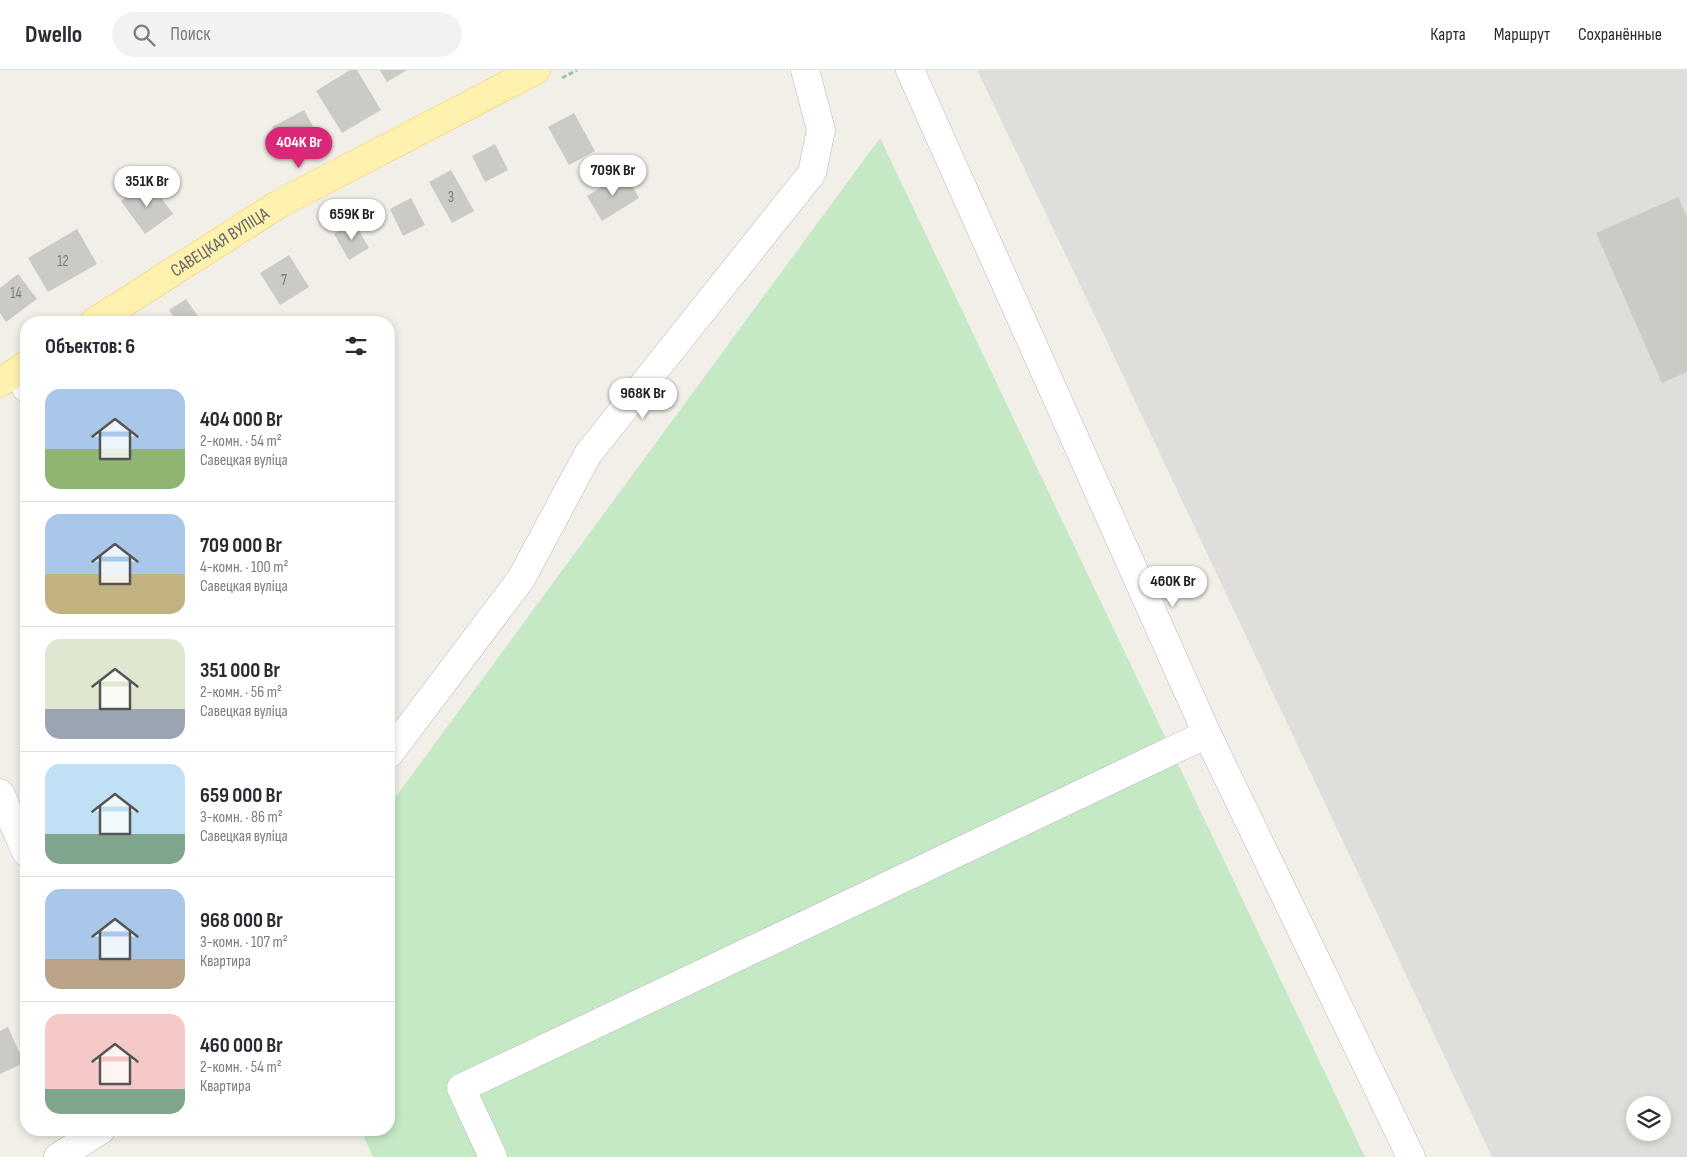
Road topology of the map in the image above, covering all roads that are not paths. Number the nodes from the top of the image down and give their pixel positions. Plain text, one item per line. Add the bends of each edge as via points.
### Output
1 (536, 70) edge
2 (805, 70) edge
3 (910, 70) edge
4 (103, 316) edge
5 (1207, 734) junction
6 (395, 746) edge
7 (0, 793) edge
8 (20, 838) edge
9 (91, 1136) edge
10 (58, 1157) edge
11 (493, 1157) edge
12 (1411, 1157) edge

1 - 4 main road, САВЕЦКАЯ ВУЛІЦА via 279,204
2 - 6 street via 821,130 812,173 588,454 521,579
3 - 5 street
5 - 11 street via 461,1088
5 - 12 street
7 - 8 street
9 - 10 street

